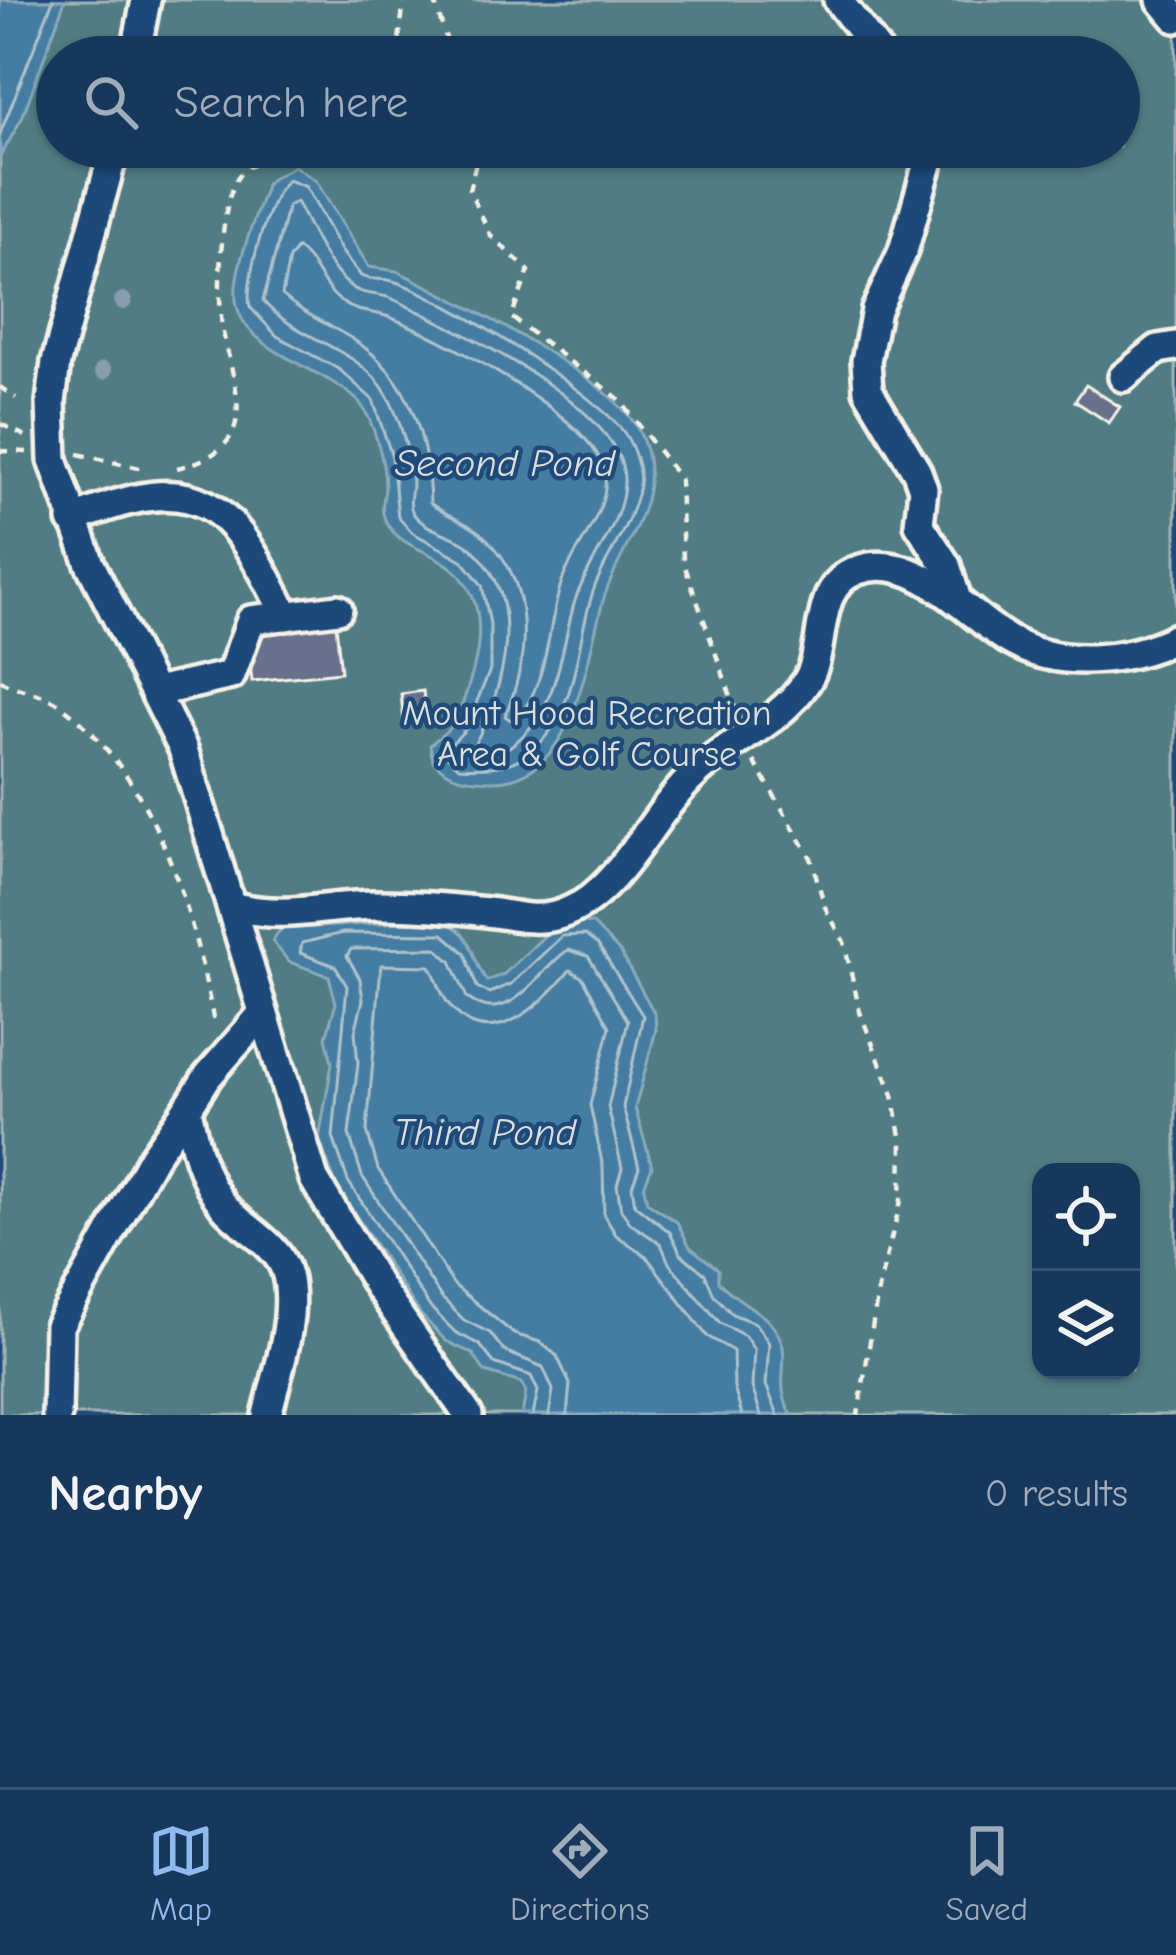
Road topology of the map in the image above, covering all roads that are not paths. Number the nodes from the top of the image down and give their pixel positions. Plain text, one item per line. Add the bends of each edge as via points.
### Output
1 (146, 0) edge
2 (838, 0) edge
3 (1161, 0) edge
4 (1176, 18) edge
5 (139, 36) edge
6 (866, 36) edge
7 (109, 168) edge
8 (927, 168) edge
9 (1176, 346) edge
10 (1123, 377) dead end
11 (72, 520) junction
12 (957, 600) junction
13 (338, 609) dead end
14 (286, 616) junction
15 (1176, 638) edge
16 (156, 692) junction
17 (234, 907) junction
18 (263, 1013) junction
19 (187, 1109) junction
20 (57, 1415) edge
21 (267, 1415) edge
22 (468, 1415) edge

1 - 5 lane
2 - 6 lane
3 - 4 lane
7 - 11 lane via 56,362 46,444
8 - 12 lane via 869,339 868,391 917,472 920,524
9 - 10 lane via 1158,349
11 - 14 lane via 158,492 206,502 235,524
11 - 16 lane
12 - 15 lane via 1021,646 1074,657 1113,658
12 - 17 lane via 885,567 844,578 828,600 811,674 784,710 685,783 593,896 552,917 376,905 276,916
13 - 14 lane
14 - 16 lane via 248,621 237,666 224,681
16 - 17 lane
17 - 18 lane
18 - 19 lane
18 - 22 lane via 314,1179
19 - 20 lane via 59,1326
19 - 21 lane via 217,1196 287,1274

